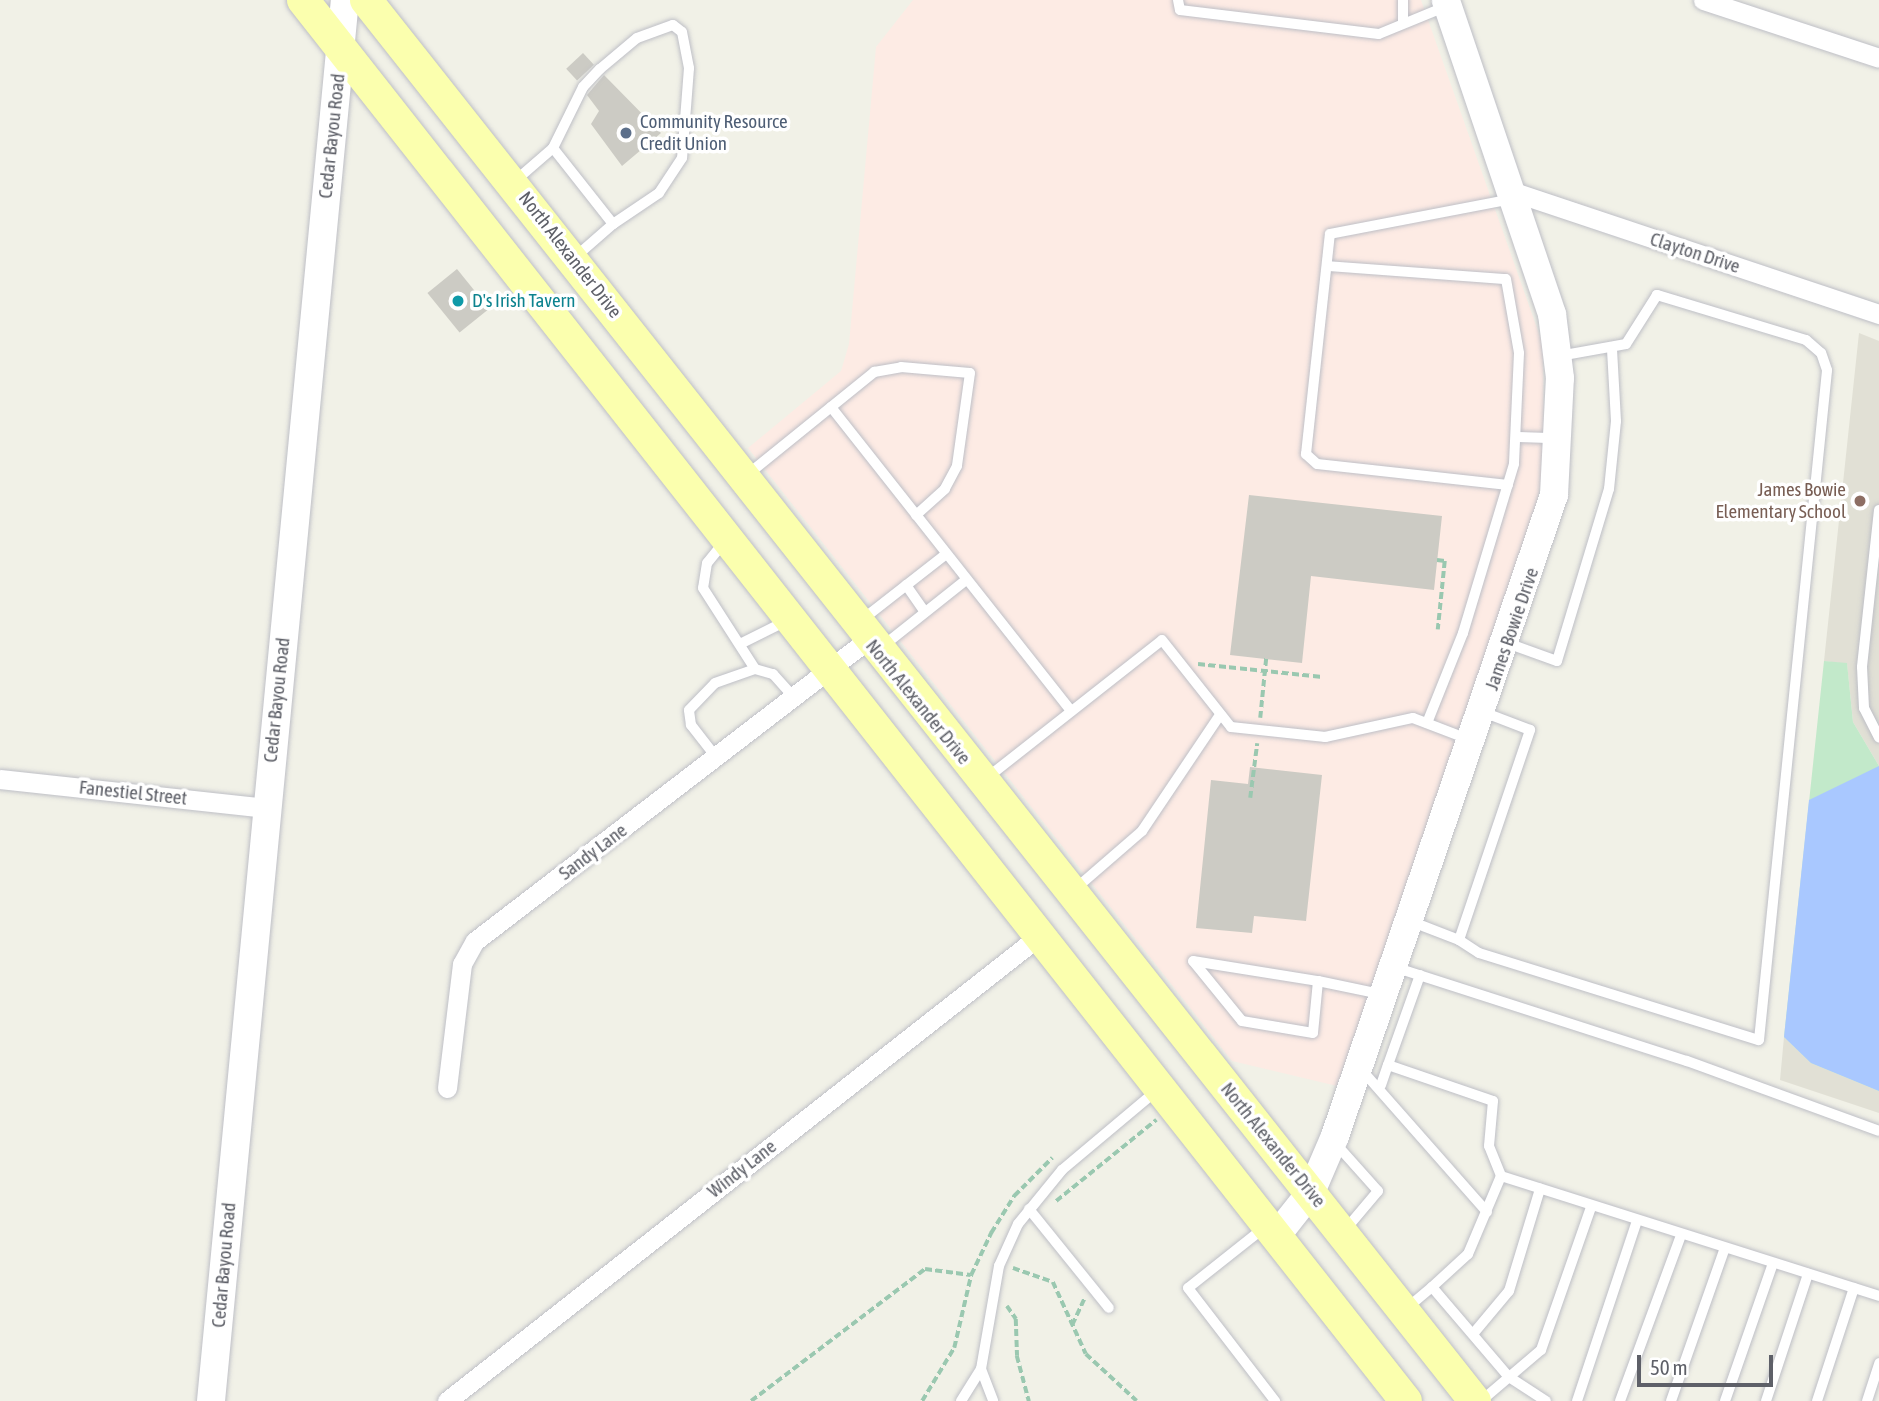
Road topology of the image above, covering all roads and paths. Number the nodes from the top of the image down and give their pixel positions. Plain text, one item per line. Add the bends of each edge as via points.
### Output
1 (303, 0) edge
2 (345, 0) edge
3 (366, 0) edge
4 (1178, 0) edge
5 (1403, 0) edge
6 (1703, 0) edge
7 (1447, 3) edge
8 (1403, 21) junction
9 (340, 47) junction
10 (1879, 58) edge
11 (553, 148) junction
12 (513, 183) junction
13 (1513, 195) junction
14 (613, 224) junction
15 (573, 258) junction
16 (1327, 266) junction
17 (535, 287) junction
18 (1879, 314) edge
19 (1612, 350) junction
20 (1558, 356) junction
21 (831, 407) junction
22 (1518, 437) junction
23 (1560, 438) junction
24 (744, 478) junction
25 (1508, 485) junction
26 (1879, 510) edge
27 (916, 515) junction
28 (728, 538) junction
29 (945, 555) junction
30 (1437, 560) dead end
31 (966, 580) junction
32 (906, 585) junction
33 (925, 612) junction
34 (791, 619) junction
35 (1438, 630) dead end
36 (867, 638) junction
37 (742, 643) junction
38 (1507, 643) junction
39 (1266, 659) dead end
40 (1196, 664) dead end
41 (755, 669) junction
42 (831, 670) junction
43 (1265, 671) junction
44 (1322, 677) dead end
45 (794, 698) junction
46 (1071, 711) junction
47 (1483, 712) junction
48 (1220, 715) junction
49 (1260, 718) dead end
50 (1427, 723) junction
51 (1879, 737) edge
52 (1257, 741) dead end
53 (1473, 741) junction
54 (716, 757) junction
55 (0, 779) edge
56 (982, 782) junction
57 (1250, 799) dead end
58 (266, 808) junction
59 (944, 816) junction
60 (1071, 892) junction
61 (1410, 921) junction
62 (1038, 937) junction
63 (1459, 940) junction
64 (1407, 971) junction
65 (1318, 981) junction
66 (1384, 995) junction
67 (1388, 1065) junction
68 (1370, 1076) junction
69 (1162, 1087) junction
70 (447, 1088) dead end
71 (1879, 1132) edge
72 (1333, 1140) junction
73 (1501, 1175) junction
74 (1540, 1189) junction
75 (1311, 1192) junction
76 (1591, 1207) junction
77 (1029, 1209) junction
78 (1487, 1212) junction
79 (1637, 1221) junction
80 (1273, 1230) junction
81 (1343, 1233) junction
82 (1681, 1235) junction
83 (1724, 1248) junction
84 (1773, 1263) junction
85 (1013, 1268) dead end
86 (1808, 1274) junction
87 (971, 1275) dead end
88 (1432, 1287) junction
89 (1854, 1288) junction
90 (1094, 1290) junction
91 (1879, 1296) edge
92 (1109, 1308) dead end
93 (1404, 1311) junction
94 (1072, 1327) junction
95 (1473, 1334) junction
96 (1879, 1363) edge
97 (981, 1369) junction
98 (1509, 1377) junction
99 (211, 1401) edge
100 (447, 1401) edge
101 (751, 1401) edge
102 (961, 1401) edge
103 (993, 1401) edge
104 (1138, 1401) edge
105 (1275, 1401) edge
106 (1406, 1401) edge
107 (1475, 1401) edge
108 (1481, 1401) edge
109 (1546, 1401) edge
110 (1577, 1401) edge
111 (1620, 1401) edge
112 (1671, 1401) edge
113 (1725, 1401) edge
114 (1766, 1401) edge
115 (1817, 1401) edge
116 (1867, 1401) edge

1 - 9 main road
2 - 9 street, Cedar Bayou Road
3 - 12 main road, North Alexander Drive
4 - 8 lane via 1180,10 1360,33 1379,34
5 - 8 lane
6 - 10 street
7 - 8 lane
7 - 13 street, James Bowie Drive
9 - 17 main road
9 - 58 street, Cedar Bayou Road
11 - 12 lane
11 - 14 lane
11 - 14 lane via 583,87 600,69 637,38 673,26 682,32 689,68 682,158 659,193
12 - 15 main road, North Alexander Drive
13 - 16 lane via 1330,234
13 - 18 street, Clayton Drive
13 - 20 street, James Bowie Drive via 1552,314
14 - 15 lane
15 - 17 main road
15 - 24 main road, North Alexander Drive
16 - 22 lane via 1506,279 1519,353
16 - 25 lane via 1308,459
17 - 28 main road
19 - 20 lane
19 - 38 lane via 1616,421 1609,489 1557,662
19 - 63 lane via 1626,344 1657,295 1806,340 1821,352 1827,370 1759,1040 1479,953
20 - 23 street, James Bowie Drive
21 - 24 lane
21 - 27 lane
21 - 27 lane via 865,377 886,369 970,373 957,466 945,489
22 - 23 lane
22 - 25 lane
23 - 38 street, James Bowie Drive via 1554,495
24 - 36 main road, North Alexander Drive
25 - 50 lane
26 - 51 lane via 1862,667 1864,708
27 - 29 lane
28 - 34 main road
28 - 37 lane via 707,563 703,588
29 - 31 lane
29 - 32 lane
30 - 35 path via 1445,561
31 - 33 lane
31 - 46 lane
32 - 33 lane
32 - 36 lane
33 - 36 lane
34 - 37 lane
34 - 42 main road
36 - 42 street, Sandy Lane
36 - 56 main road, North Alexander Drive
37 - 41 lane
38 - 47 street, James Bowie Drive
39 - 43 path
40 - 43 path
41 - 45 lane via 774,674
41 - 54 lane via 715,682 689,710 691,724
42 - 45 street, Sandy Lane
42 - 59 main road
43 - 44 path
43 - 49 path
45 - 54 street, Sandy Lane
46 - 48 lane via 1162,640
46 - 56 lane
47 - 53 street, James Bowie Drive
47 - 63 lane via 1530,730
48 - 50 lane via 1236,728 1325,737 1404,718
48 - 60 lane via 1142,831
50 - 53 lane
52 - 57 path
53 - 61 street, James Bowie Drive
54 - 70 street, Sandy Lane via 475,941 462,964
55 - 58 street, Fanestiel Street
56 - 59 main road
56 - 60 main road, North Alexander Drive
58 - 99 street, Cedar Bayou Road
59 - 62 main road
60 - 75 main road, North Alexander Drive
61 - 63 lane
61 - 64 street, James Bowie Drive
62 - 69 main road
62 - 100 street, Windy Lane
64 - 66 street, James Bowie Drive
64 - 67 lane
64 - 71 lane via 1687,1061
65 - 65 lane via 1313,1032 1242,1021 1193,961
65 - 66 lane
66 - 68 street, James Bowie Drive
67 - 68 lane
67 - 73 lane via 1493,1101 1489,1146
68 - 72 street, James Bowie Drive
68 - 78 lane
69 - 77 lane via 1062,1170
69 - 80 main road
72 - 75 street, James Bowie Drive
72 - 81 lane via 1378,1191
73 - 74 lane
73 - 78 lane
74 - 76 lane
74 - 95 lane via 1509,1292
75 - 80 street, James Bowie Drive
75 - 81 main road, North Alexander Drive
76 - 79 lane
76 - 98 lane via 1541,1350
77 - 90 lane
77 - 97 lane via 999,1266
78 - 88 lane via 1468,1254
79 - 82 lane
79 - 110 lane
80 - 105 lane via 1188,1288
80 - 106 main road
81 - 93 main road, North Alexander Drive
82 - 83 lane
82 - 111 lane
83 - 84 lane
83 - 112 lane
84 - 86 lane
84 - 113 lane
85 - 94 path via 1053,1282
86 - 89 lane
86 - 114 lane
87 - 101 path via 925,1269
88 - 93 lane
88 - 95 lane
89 - 91 lane
89 - 115 lane
90 - 92 lane
90 - 94 path via 1084,1298
93 - 107 main road, North Alexander Drive
94 - 104 path via 1086,1354
95 - 98 lane
96 - 116 lane
97 - 102 lane
97 - 103 lane
98 - 108 lane
98 - 109 lane

